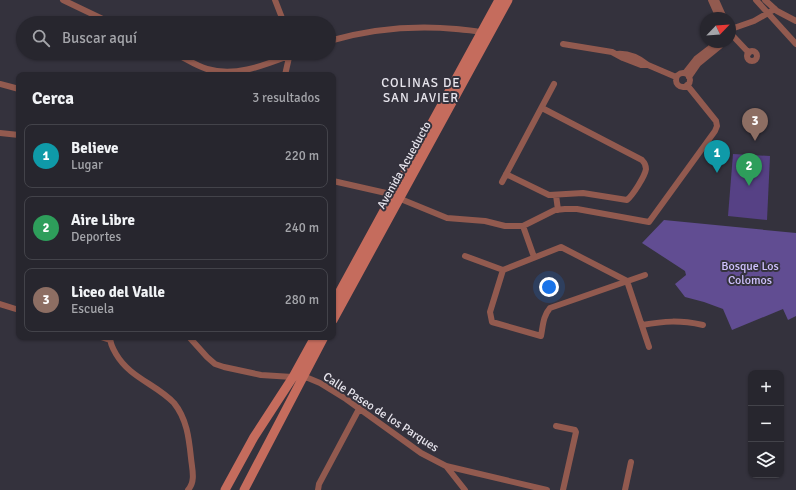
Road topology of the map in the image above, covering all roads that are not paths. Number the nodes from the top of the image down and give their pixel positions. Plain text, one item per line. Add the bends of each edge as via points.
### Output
1 (64, 0) edge
2 (275, 0) edge
3 (499, 0) edge
4 (508, 0) edge
5 (711, 0) edge
6 (716, 0) edge
7 (756, 0) edge
8 (765, 0) edge
9 (774, 8) junction
10 (716, 12) edge
11 (721, 12) edge
12 (768, 13) junction
13 (97, 16) edge
14 (281, 16) edge
15 (796, 21) edge
16 (736, 24) edge
17 (485, 34) junction
18 (336, 39) edge
19 (736, 40) edge
20 (563, 44) dead end
21 (796, 44) edge
22 (711, 48) edge
23 (718, 48) edge
24 (748, 53) dead end
25 (188, 60) edge
26 (275, 60) edge
27 (289, 60) edge
28 (225, 72) edge
29 (225, 72) edge
30 (286, 72) edge
31 (687, 75) junction
32 (676, 77) junction
33 (0, 84) edge
34 (554, 84) dead end
35 (687, 85) junction
36 (16, 88) edge
37 (542, 108) junction
38 (0, 133) edge
39 (16, 135) edge
40 (506, 174) junction
41 (336, 182) edge
42 (502, 182) dead end
43 (556, 195) junction
44 (396, 197) junction
45 (558, 210) junction
46 (523, 226) junction
47 (465, 256) dead end
48 (534, 257) junction
49 (503, 270) junction
50 (645, 275) dead end
51 (627, 281) junction
52 (336, 299) edge
53 (0, 304) edge
54 (16, 309) edge
55 (336, 314) edge
56 (642, 325) junction
57 (703, 325) dead end
58 (111, 340) edge
59 (192, 340) edge
60 (314, 340) edge
61 (322, 340) edge
62 (649, 347) dead end
63 (297, 377) junction
64 (359, 409) junction
65 (556, 426) dead end
66 (631, 462) dead end
67 (446, 466) junction
68 (188, 490) edge
69 (225, 490) edge
70 (244, 490) edge
71 (318, 490) edge
72 (465, 490) edge
73 (547, 490) edge
74 (563, 490) edge
75 (625, 490) edge

1 - 13 street
2 - 14 street
3 - 17 main road, Avenida Acueducto
4 - 17 main road, Avenida Acueducto
5 - 10 street
6 - 11 street
7 - 12 street
8 - 9 street
9 - 12 street
9 - 15 street
12 - 16 street
12 - 21 street
17 - 18 street via 441,28 397,28
17 - 44 main road, Avenida Acueducto
19 - 24 street
20 - 32 street via 617,54 625,53
22 - 31 street via 696,59
23 - 31 street
25 - 28 street via 207,69
26 - 29 street via 252,69
27 - 30 street
31 - 32 street via 682,72
31 - 35 street via 690,80
32 - 35 street via 679,85
33 - 36 street
34 - 37 street
35 - 45 street via 716,121 717,126 649,222 576,209
37 - 40 street
37 - 43 street via 646,164 646,170 632,196 627,200 583,193
38 - 39 street
40 - 42 street
40 - 43 street via 549,195
41 - 44 street
43 - 45 street
44 - 46 street via 447,218
44 - 52 main road, Avenida Acueducto
44 - 55 main road, Avenida Acueducto
45 - 46 street
46 - 48 street
47 - 49 street
48 - 49 street
48 - 51 street via 561,247
49 - 51 street via 490,312 492,322 541,336 550,308
50 - 51 street
51 - 56 street
53 - 54 street
56 - 57 street via 684,321
56 - 62 street
58 - 68 street via 123,363 141,380 170,400 183,419 189,438 192,473 192,484
59 - 63 street, Calle Paseo de los Parques via 215,364 224,368 261,375
60 - 63 main road
61 - 63 main road
63 - 64 street, Calle Paseo de los Parques via 308,378 331,389
63 - 69 main road via 254,437
63 - 70 main road via 271,440
64 - 67 street, Calle Paseo de los Parques via 421,453
64 - 71 street
65 - 74 street via 576,432
66 - 75 street
67 - 72 street
67 - 73 street, Calle Paseo de los Parques

